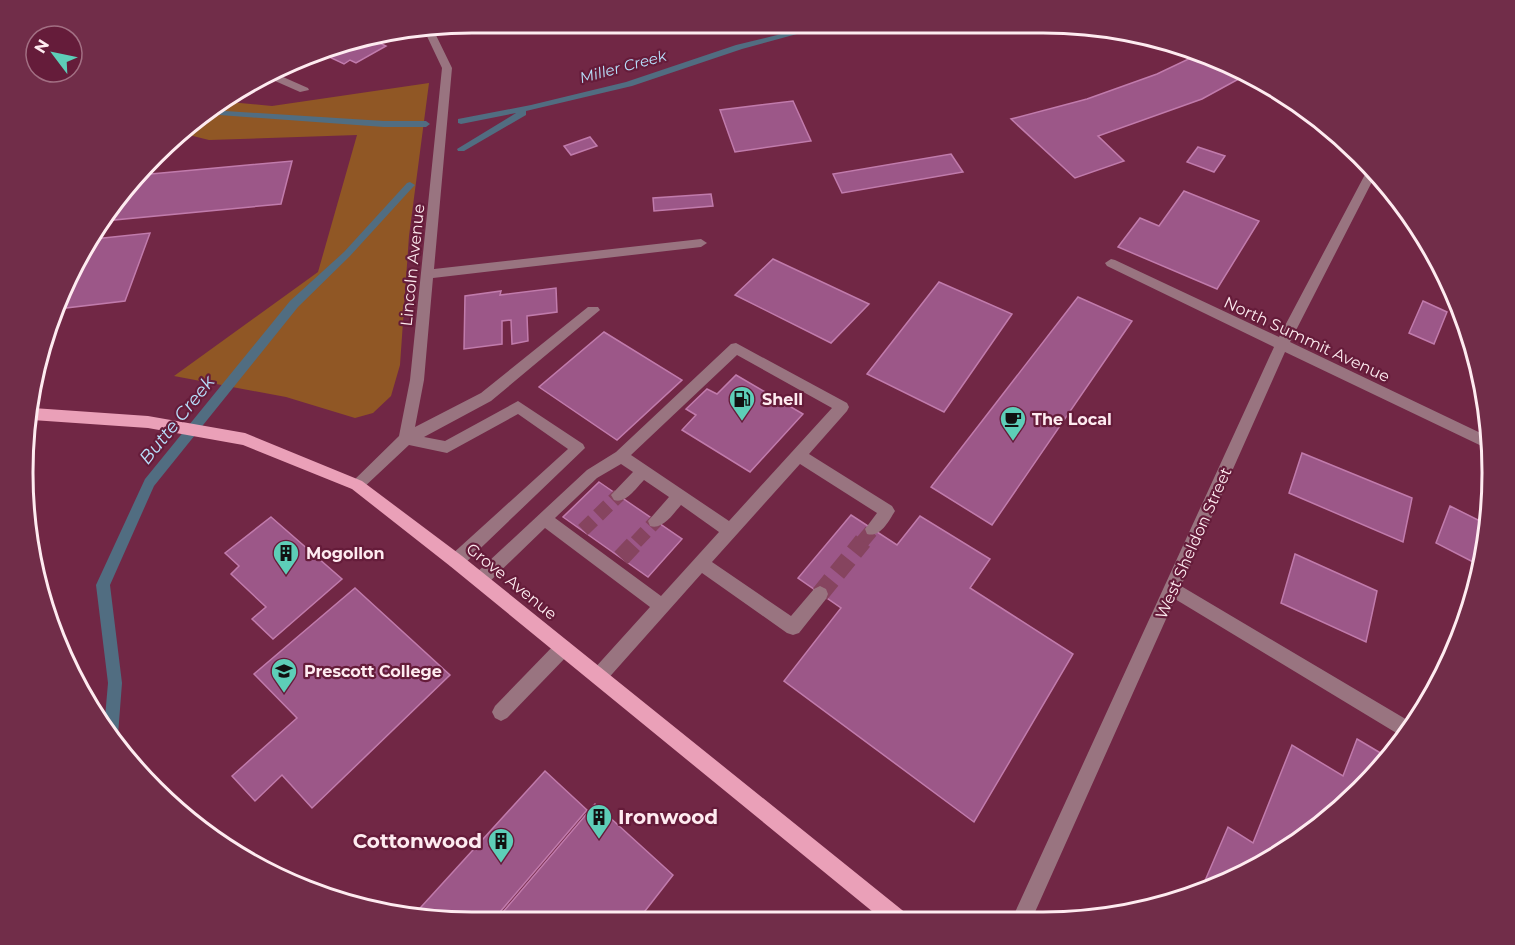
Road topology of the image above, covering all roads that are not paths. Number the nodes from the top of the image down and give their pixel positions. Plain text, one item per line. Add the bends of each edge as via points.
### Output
1 (432, 35) edge
2 (277, 78) edge
3 (304, 90) dead end
4 (1367, 177) edge
5 (701, 243) dead end
6 (1111, 263) dead end
7 (428, 274) junction
8 (593, 310) dead end
9 (1281, 346) junction
10 (37, 414) edge
11 (406, 439) junction
12 (1481, 440) edge
13 (798, 455) junction
14 (621, 456) junction
15 (644, 472) junction
16 (357, 485) junction
17 (619, 495) tunnel mouth
18 (680, 497) junction
19 (544, 519) junction
20 (656, 521) tunnel mouth
21 (873, 529) tunnel mouth
22 (730, 531) junction
23 (456, 561) junction
24 (701, 563) junction
25 (480, 580) junction
26 (1172, 589) junction
27 (820, 594) tunnel mouth
28 (662, 606) junction
29 (563, 648) junction
30 (599, 676) junction
31 (501, 711) dead end
32 (1402, 726) edge
33 (889, 912) edge
34 (1025, 912) edge

1 - 7 street, Lincoln Avenue via 447,68
2 - 3 street
4 - 9 street, West Sheldon Street
5 - 7 street
6 - 9 street, North Summit Avenue
7 - 11 street, Lincoln Avenue via 417,380
8 - 11 street via 486,397
9 - 12 street, North Summit Avenue
9 - 26 street, West Sheldon Street
10 - 16 main road, Grove Avenue via 148,422 245,439
11 - 16 street
11 - 23 street via 447,447 518,407 578,448
13 - 14 street via 842,407 736,348
13 - 21 street via 887,511
13 - 22 street
14 - 15 street
14 - 19 street via 592,474
15 - 17 street
15 - 18 street
16 - 23 main road, Grove Avenue
18 - 20 street
18 - 22 street
19 - 25 street
19 - 28 street via 578,535 616,563
22 - 24 street
23 - 25 main road, Grove Avenue
24 - 27 street via 793,627
24 - 28 street
25 - 29 main road, Grove Avenue
26 - 32 street
26 - 34 street, West Sheldon Street
28 - 30 street
29 - 30 main road, Grove Avenue
29 - 31 street
30 - 33 main road, Grove Avenue

